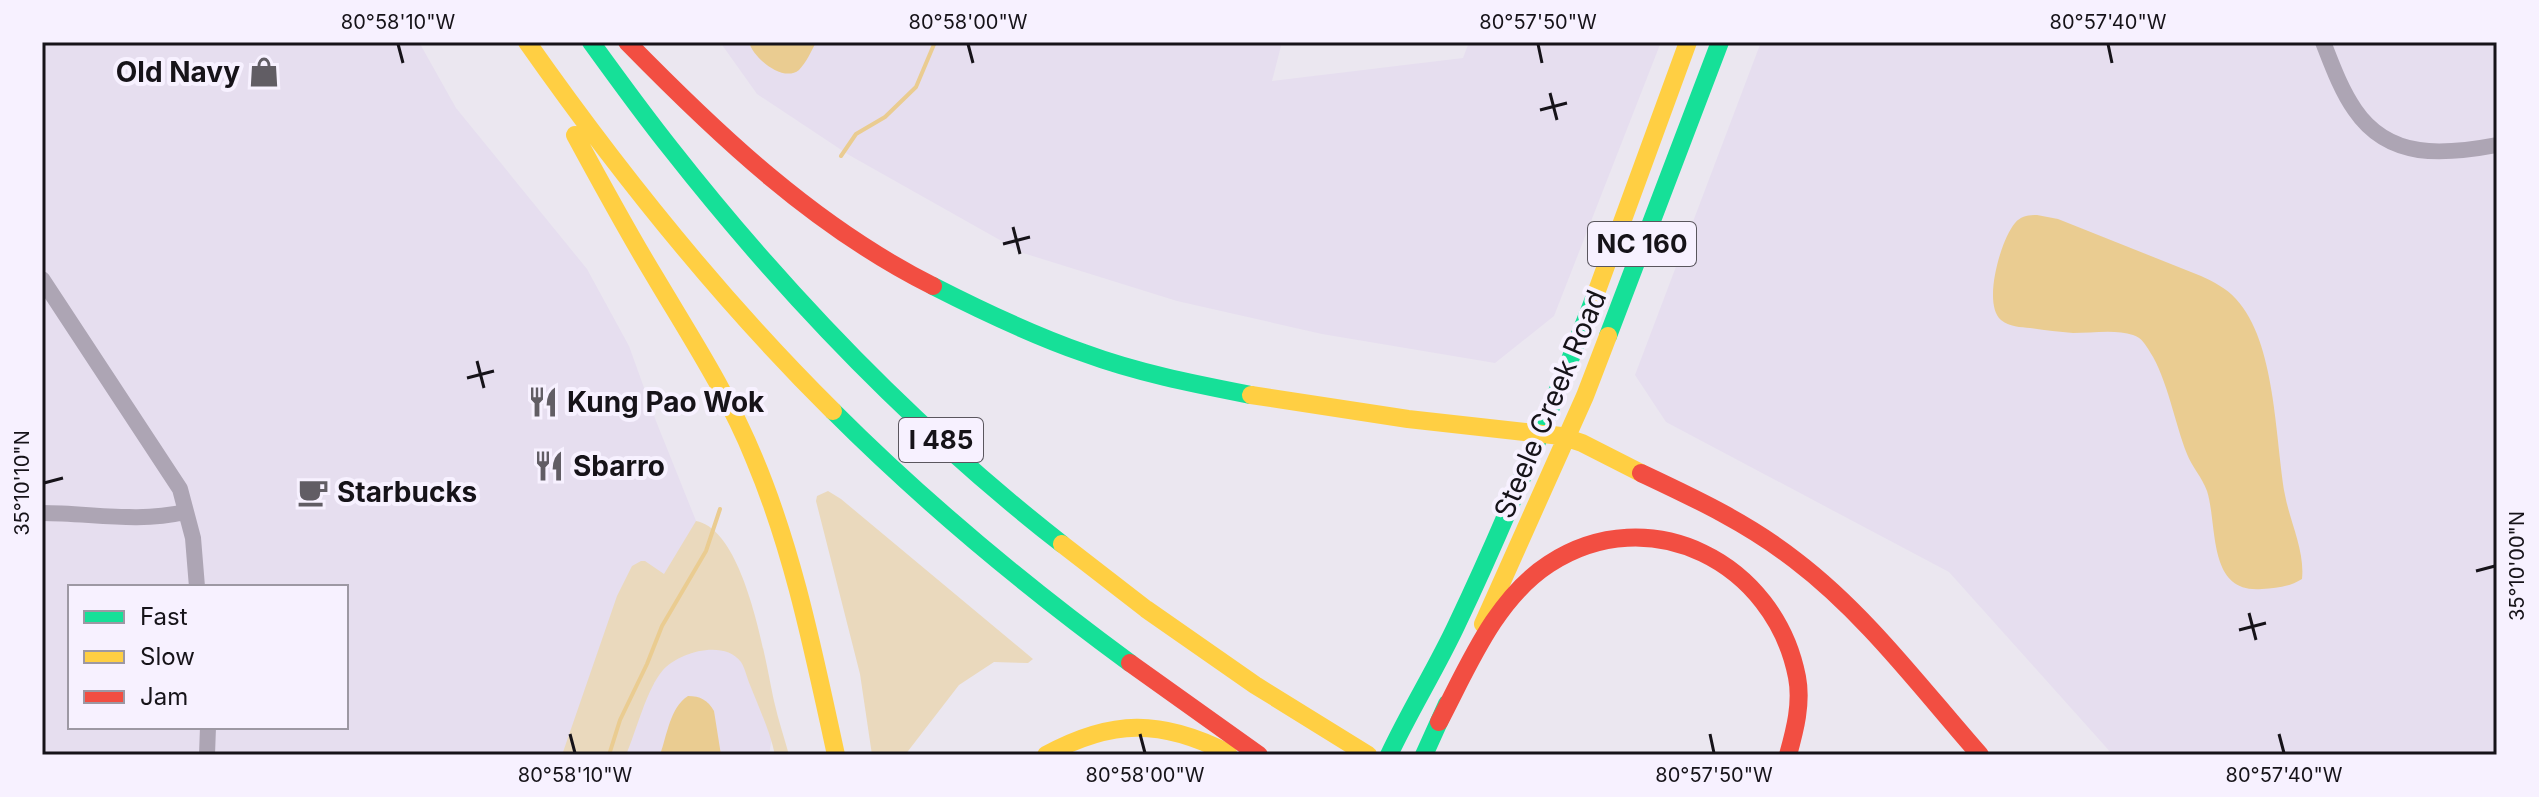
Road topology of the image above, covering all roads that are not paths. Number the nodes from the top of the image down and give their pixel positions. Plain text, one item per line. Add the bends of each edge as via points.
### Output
1 (524, 42) edge
2 (591, 42) edge
3 (627, 42) edge
4 (1688, 42) edge
5 (2323, 42) edge
6 (1718, 45) edge
7 (2497, 145) edge
8 (42, 279) edge
9 (1540, 433) junction
10 (1568, 437) junction
11 (185, 512) junction
12 (42, 513) edge
13 (197, 585) edge
14 (1439, 722) junction
15 (1315, 724) junction
16 (208, 729) edge
17 (207, 755) edge
18 (836, 755) edge
19 (1046, 755) edge
20 (1231, 755) edge
21 (1259, 755) edge
22 (1368, 755) edge
23 (1379, 755) edge
24 (1389, 755) edge
25 (1424, 755) edge
26 (1788, 755) edge
27 (1980, 755) edge

1 - 18 main road via 748,443 792,570
1 - 21 main road, I 485 via 699,267 867,445 1031,589
2 - 15 main road, I 485 via 765,262 915,416 1134,600
3 - 9 main road via 723,140 824,221 918,280 1048,340 1201,387
4 - 9 main road, Steele Creek Road / NC 160
5 - 7 street via 2355,110 2382,137 2441,154
6 - 10 main road, Steele Creek Road / NC 160
8 - 11 street via 180,489
9 - 10 main road
9 - 24 main road, Steele Creek Road / NC 160 via 1456,626
10 - 14 main road, Steele Creek Road / NC 160
10 - 27 main road via 1743,523 1793,558 1847,605
11 - 12 street via 158,518
11 - 13 street
14 - 25 main road, Steele Creek Road / NC 160
14 - 26 main road via 1496,620 1528,580 1590,544 1656,539 1710,556 1742,577 1769,605 1797,674 1797,716
15 - 22 main road, I 485
15 - 23 main road
16 - 17 street
19 - 20 main road via 1105,729 1144,725 1190,734

